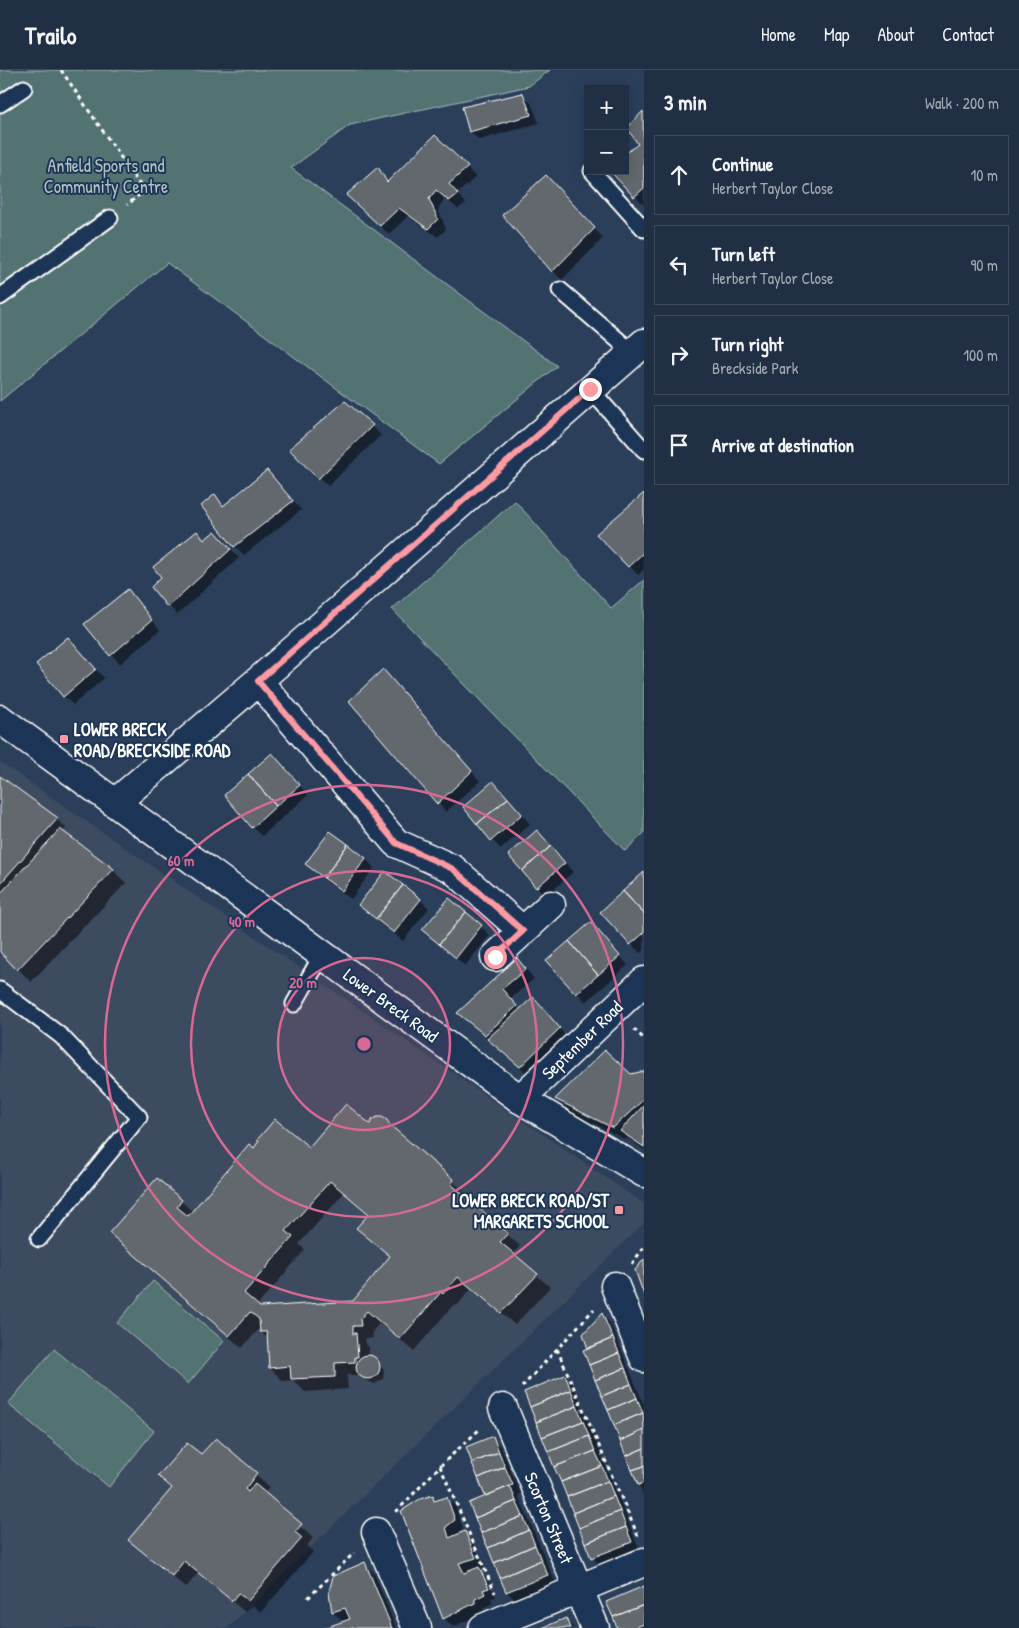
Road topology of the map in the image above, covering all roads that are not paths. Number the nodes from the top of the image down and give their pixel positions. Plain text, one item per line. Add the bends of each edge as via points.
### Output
1 (24, 88) dead end
2 (0, 104) edge
3 (596, 175) edge
4 (110, 218) road end
5 (644, 229) edge
6 (560, 290) dead end
7 (0, 297) edge
8 (638, 348) edge
9 (590, 389) junction
10 (644, 450) edge
11 (258, 681) junction
12 (2, 724) edge
13 (114, 803) junction
14 (551, 905) dead end
15 (523, 931) junction
16 (322, 955) junction
17 (495, 957) dead end
18 (644, 981) edge
19 (0, 990) edge
20 (294, 1004) dead end
21 (520, 1099) junction
22 (644, 1173) edge
23 (39, 1239) dead end
24 (615, 1286) dead end
25 (644, 1358) edge
26 (503, 1408) dead end
27 (376, 1532) dead end
28 (642, 1552) edge
29 (579, 1589) junction
30 (495, 1623) edge
31 (417, 1628) edge
32 (595, 1628) edge

1 - 2 lane
3 - 5 lane
4 - 7 lane
6 - 8 lane
8 - 9 street
9 - 10 lane
9 - 11 street
11 - 13 street
11 - 15 street via 396,843 453,869
12 - 13 street, Lower Breck Road
13 - 16 street, Lower Breck Road
14 - 15 street
15 - 17 street
16 - 20 lane
16 - 21 street, Lower Breck Road
18 - 21 street, September Road
19 - 23 lane via 61,1036 139,1117
21 - 22 street, Lower Breck Road
24 - 25 street
26 - 29 street, Scorton Street
27 - 31 street
28 - 29 street
29 - 30 street
29 - 32 street, Scorton Street

